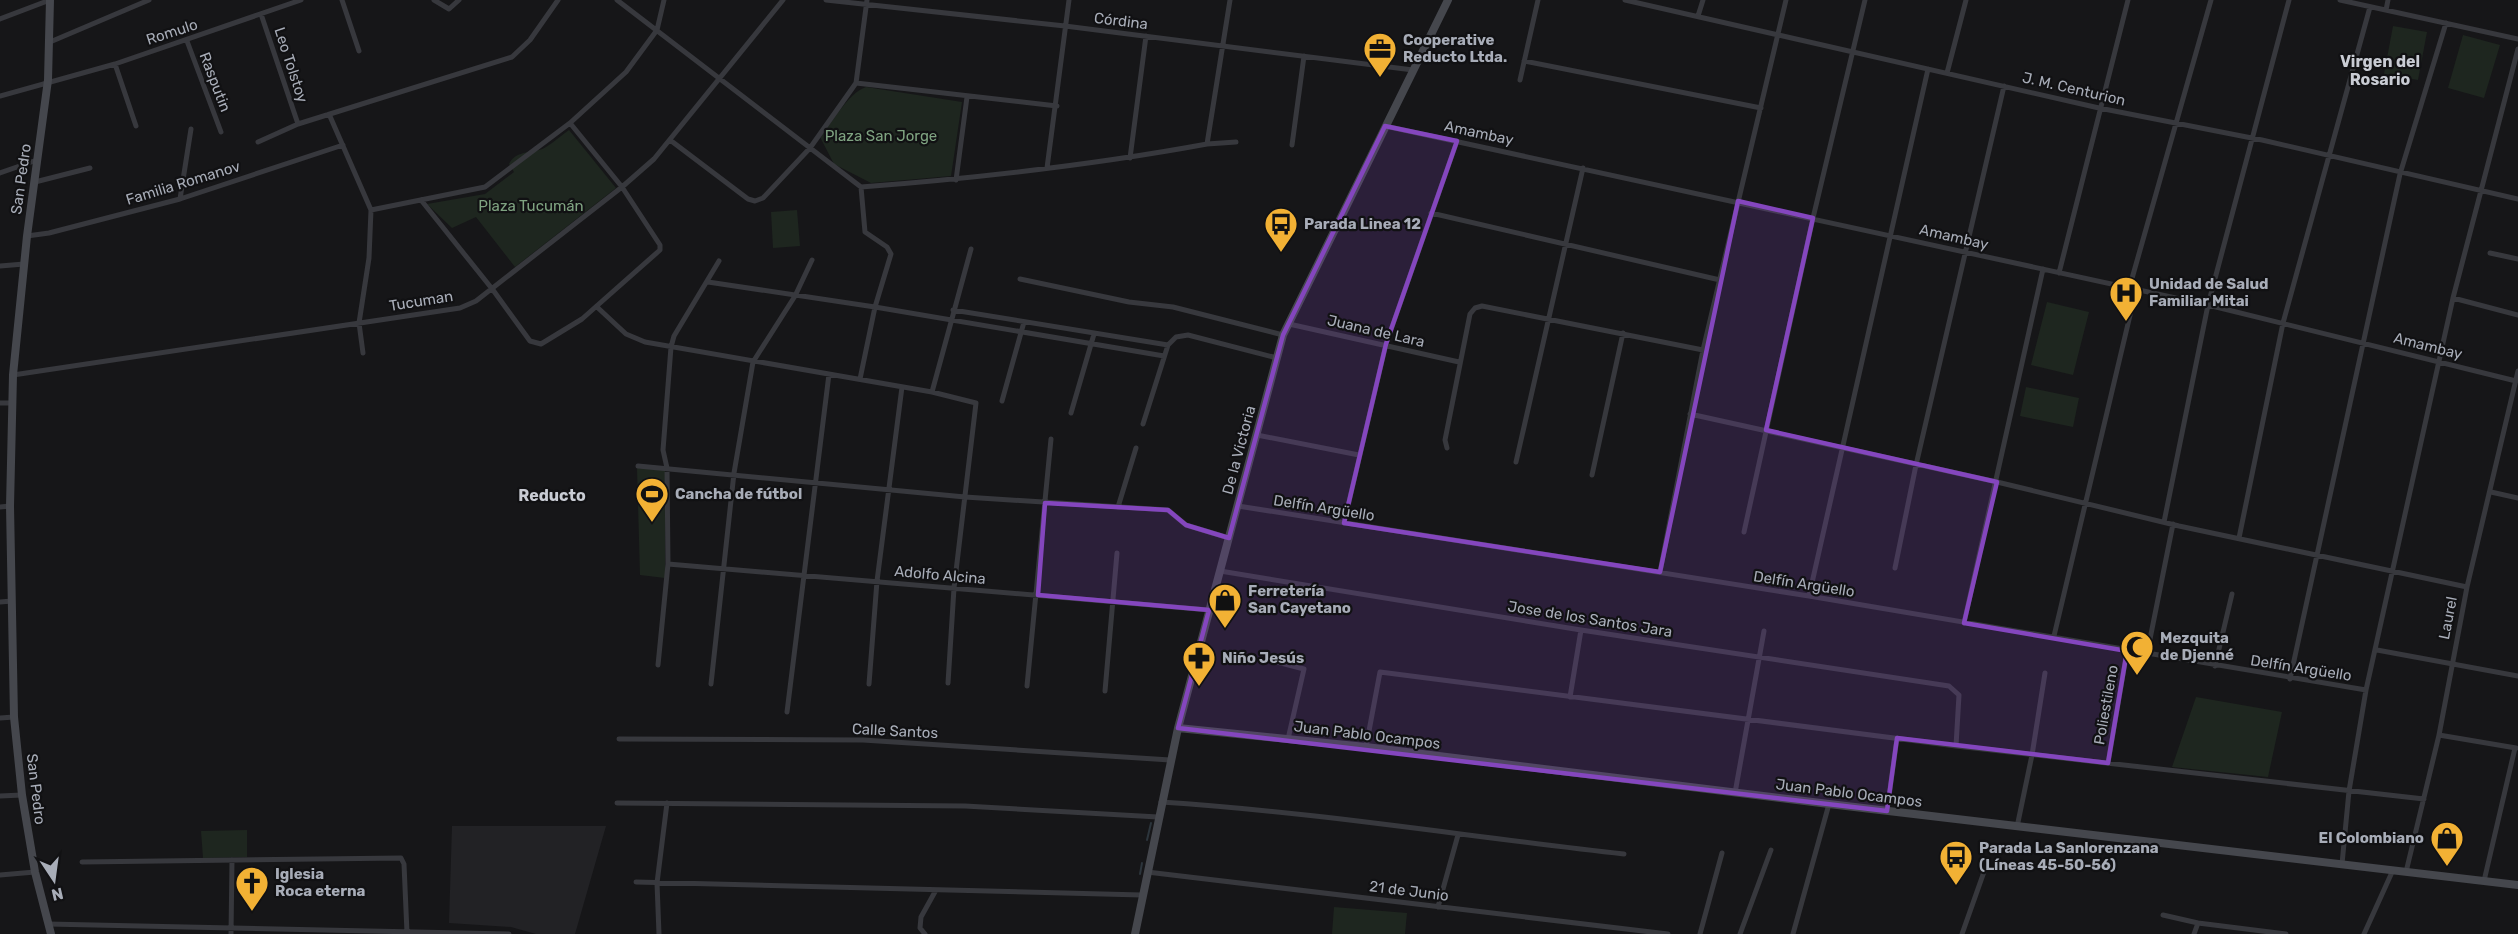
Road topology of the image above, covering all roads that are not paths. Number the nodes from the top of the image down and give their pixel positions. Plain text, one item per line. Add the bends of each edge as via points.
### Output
1 (50, 0) edge
2 (149, 0) edge
3 (301, 0) edge
4 (342, 0) edge
5 (434, 0) edge
6 (459, 0) edge
7 (558, 0) edge
8 (617, 0) edge
9 (664, 0) edge
10 (783, 0) edge
11 (826, 0) edge
12 (1069, 0) edge
13 (1230, 0) edge
14 (1448, 0) edge
15 (1538, 0) edge
16 (1625, 0) edge
17 (1703, 0) edge
18 (1786, 0) edge
19 (1865, 0) edge
20 (1966, 0) edge
21 (2128, 0) edge
22 (2211, 0) edge
23 (2289, 0) edge
24 (2340, 0) edge
25 (2388, 0) edge
26 (867, 2) edge
27 (2370, 7) junction
28 (2386, 10) junction
29 (261, 14) junction
30 (1698, 16) junction
31 (0, 19) edge
32 (2446, 23) junction
33 (1065, 26) junction
34 (657, 30) junction
35 (1776, 34) junction
36 (1146, 36) junction
37 (2518, 39) edge
38 (187, 41) junction
39 (50, 42) junction
40 (1222, 46) junction
41 (2518, 49) edge
42 (359, 51) dead end
43 (1853, 51) junction
44 (1304, 56) junction
45 (1524, 62) junction
46 (115, 64) junction
47 (1928, 69) junction
48 (1413, 70) junction
49 (1947, 73) junction
50 (721, 78) junction
51 (48, 80) junction
52 (1521, 80) dead end
53 (856, 83) junction
54 (2004, 86) junction
55 (0, 96) edge
56 (967, 97) junction
57 (1057, 106) junction
58 (1761, 108) junction
59 (2099, 108) junction
60 (329, 114) junction
61 (570, 123) junction
62 (2175, 123) junction
63 (298, 124) junction
64 (136, 126) dead end
65 (1385, 126) junction
66 (191, 129) dead end
67 (221, 132) dead end
68 (2253, 138) junction
69 (670, 140) junction
70 (1457, 141) junction
71 (258, 142) dead end
72 (1236, 142) dead end
73 (1207, 144) junction
74 (1292, 144) dead end
75 (343, 145) junction
76 (810, 148) junction
77 (2327, 155) junction
78 (1130, 158) junction
79 (38, 160) junction
80 (90, 168) dead end
81 (1047, 168) junction
82 (1583, 168) junction
83 (0, 172) edge
84 (2400, 174) junction
85 (956, 180) junction
86 (35, 182) junction
87 (622, 187) junction
88 (861, 187) junction
89 (2480, 191) junction
90 (180, 199) junction
91 (421, 200) junction
92 (2518, 200) edge
93 (1738, 201) junction
94 (371, 210) junction
95 (1431, 213) junction
96 (1813, 218) junction
97 (1890, 235) junction
98 (27, 236) junction
99 (1564, 244) junction
100 (971, 249) dead end
101 (1967, 252) junction
102 (2490, 253) dead end
103 (2518, 259) edge
104 (812, 260) dead end
105 (718, 261) dead end
106 (24, 264) junction
107 (0, 266) edge
108 (2043, 269) junction
109 (2059, 273) junction
110 (1020, 279) dead end
111 (1720, 280) junction
112 (708, 282) junction
113 (2133, 289) junction
114 (494, 290) junction
115 (795, 296) junction
116 (2453, 298) junction
117 (2208, 305) junction
118 (597, 307) junction
119 (875, 307) junction
120 (953, 310) junction
121 (2518, 315) edge
122 (1547, 317) junction
123 (950, 320) junction
124 (1024, 322) junction
125 (359, 323) junction
126 (2283, 323) junction
127 (1289, 324) junction
128 (1020, 332) junction
129 (1623, 333) junction
130 (1094, 334) junction
131 (1283, 335) junction
132 (2364, 342) junction
133 (1091, 344) junction
134 (1386, 344) junction
135 (1168, 345) junction
136 (671, 347) junction
137 (1703, 350) junction
138 (363, 352) dead end
139 (1164, 356) junction
140 (1277, 358) junction
141 (753, 362) junction
142 (1459, 362) junction
143 (2440, 362) junction
144 (2518, 371) edge
145 (829, 374) junction
146 (13, 375) junction
147 (860, 379) junction
148 (2516, 381) junction
149 (902, 387) junction
150 (932, 392) junction
151 (1002, 401) dead end
152 (13, 402) junction
153 (0, 404) edge
154 (1071, 412) dead end
155 (1690, 414) junction
156 (1143, 424) dead end
157 (1766, 430) junction
158 (1257, 435) junction
159 (1051, 439) dead end
160 (1136, 448) dead end
161 (1447, 448) dead end
162 (1841, 448) junction
163 (1359, 455) junction
164 (1516, 462) dead end
165 (1916, 465) junction
166 (638, 466) dead end
167 (667, 468) junction
168 (734, 473) junction
169 (1592, 475) dead end
170 (814, 481) junction
171 (1997, 482) junction
172 (889, 489) junction
173 (2491, 492) junction
174 (965, 497) junction
175 (2518, 498) edge
176 (1045, 503) junction
177 (2086, 503) junction
178 (10, 506) junction
179 (1238, 506) junction
180 (0, 507) edge
181 (1118, 507) junction
182 (2164, 522) junction
183 (1344, 523) junction
184 (2173, 524) junction
185 (1744, 532) dead end
186 (1229, 538) junction
187 (2239, 538) junction
188 (1118, 553) dead end
189 (2315, 556) junction
190 (668, 564) junction
191 (722, 568) junction
192 (1895, 568) dead end
193 (1220, 570) junction
194 (2392, 571) junction
195 (1660, 572) junction
196 (802, 575) junction
197 (877, 581) junction
198 (2467, 587) junction
199 (954, 588) junction
200 (2232, 594) dead end
201 (1038, 595) junction
202 (1809, 596) junction
203 (12, 601) junction
204 (1112, 601) junction
205 (0, 602) edge
206 (1209, 610) junction
207 (1964, 623) junction
208 (1581, 630) junction
209 (1764, 631) dead end
210 (2054, 636) junction
211 (2127, 651) junction
212 (2377, 651) junction
213 (2147, 654) junction
214 (1759, 658) junction
215 (1277, 662) dead end
216 (658, 665) dead end
217 (2451, 665) junction
218 (2215, 666) junction
219 (2045, 673) dead end
220 (2518, 676) edge
221 (2290, 679) junction
222 (948, 683) dead end
223 (711, 684) dead end
224 (869, 684) dead end
225 (1028, 686) dead end
226 (2366, 690) junction
227 (1105, 691) dead end
228 (1570, 697) junction
229 (787, 712) dead end
230 (0, 717) edge
231 (15, 717) junction
232 (1747, 718) junction
233 (1178, 728) junction
234 (2439, 735) junction
235 (1897, 738) junction
236 (619, 739) dead end
237 (1288, 739) junction
238 (1956, 746) junction
239 (1366, 747) junction
240 (2517, 748) edge
241 (2032, 755) junction
242 (1170, 760) junction
243 (2108, 764) junction
244 (2349, 791) junction
245 (1735, 793) junction
246 (22, 795) junction
247 (0, 796) edge
248 (2424, 799) junction
249 (1161, 802) junction
250 (617, 803) dead end
251 (667, 803) junction
252 (1829, 804) junction
253 (1887, 811) junction
254 (1158, 817) junction
255 (2017, 827) junction
256 (1458, 835) junction
257 (1771, 850) dead end
258 (1722, 853) dead end
259 (1624, 854) dead end
260 (232, 860) junction
261 (82, 862) dead end
262 (2342, 864) junction
263 (1985, 869) dead end
264 (2394, 870) junction
265 (35, 872) junction
266 (1147, 872) junction
267 (2406, 872) junction
268 (0, 874) edge
269 (2484, 881) junction
270 (636, 882) dead end
271 (657, 883) junction
272 (2518, 885) edge
273 (936, 890) junction
274 (1142, 896) junction
275 (1438, 907) junction
276 (2163, 915) dead end
277 (2198, 923) junction
278 (48, 924) junction
279 (231, 932) edge
280 (1632, 932) edge
281 (362, 933) edge
282 (407, 933) edge
283 (51, 934) edge
284 (509, 934) edge
285 (659, 934) edge
286 (925, 934) edge
287 (1135, 934) edge
288 (1668, 934) edge
289 (1700, 934) edge
290 (1740, 934) edge
291 (1793, 934) edge
292 (1962, 934) edge
293 (2194, 934) edge
294 (2286, 934) edge
295 (2364, 934) edge

1 - 31 street
1 - 39 main road, San Pedro
2 - 39 street
3 - 29 street, Romulo
4 - 42 street
5 - 6 street via 449,9
7 - 60 street via 530,40 512,57
8 - 34 street
9 - 34 street
10 - 50 street, Tucuman
11 - 26 street, Córdina
12 - 33 street
13 - 40 street
14 - 48 main road, De la Victoria
15 - 45 street
16 - 30 street, J. M. Centurion
17 - 30 street
18 - 35 street
19 - 43 street
20 - 49 street
21 - 59 street
22 - 62 street
23 - 68 street
24 - 27 street
25 - 28 street
26 - 33 street, Córdina
26 - 53 street
27 - 28 street
27 - 77 street
28 - 32 street
29 - 38 street, Romulo
29 - 63 street, Leo Tolstoy
30 - 35 street, J. M. Centurion
32 - 37 street
32 - 84 street
33 - 36 street, Córdina
33 - 57 street
34 - 50 street
34 - 61 street via 626,72
35 - 43 street, J. M. Centurion
35 - 58 street
36 - 40 street, Córdina
36 - 78 street
38 - 46 street, Romulo
38 - 67 street, Rasputin
39 - 51 main road, San Pedro
40 - 44 street, Córdina
40 - 73 street
41 - 89 street
43 - 47 street, J. M. Centurion
43 - 96 street
44 - 48 street, Córdina
44 - 74 street
45 - 52 street
45 - 58 street
46 - 51 street, Romulo
46 - 64 street
47 - 49 street, J. M. Centurion
47 - 97 street
48 - 65 main road, De la Victoria
49 - 54 street, J. M. Centurion
50 - 69 street, Tucuman
50 - 76 street
51 - 55 street, Romulo
51 - 79 main road, San Pedro
53 - 56 street
53 - 76 street
54 - 59 street, J. M. Centurion
54 - 101 street
56 - 57 street
56 - 85 street
57 - 81 street
58 - 93 street
59 - 62 street, J. M. Centurion
59 - 109 street
60 - 63 street
60 - 75 street
61 - 87 street
61 - 91 street via 485,187
62 - 68 street, J. M. Centurion
62 - 113 street
63 - 71 street
65 - 70 street, Amambay
65 - 127 main road, De la Victoria
66 - 90 street
68 - 77 street, J. M. Centurion
68 - 117 street
69 - 76 street via 755,201 763,198
69 - 87 street, Tucuman
70 - 82 street, Amambay
70 - 95 street
72 - 73 street
73 - 78 street
75 - 90 street, Familia Romanov
75 - 94 street
76 - 88 street
77 - 84 street, J. M. Centurion
77 - 126 street
78 - 81 street
79 - 83 street
79 - 86 main road, San Pedro
80 - 86 street
81 - 85 street
82 - 93 street, Amambay
82 - 99 street
84 - 89 street, J. M. Centurion
84 - 132 street
85 - 88 street
86 - 98 main road, San Pedro
87 - 114 street, Tucuman
87 - 118 street via 660,244 660,250
88 - 119 street via 865,232 891,254
89 - 92 street, J. M. Centurion
89 - 116 street
90 - 98 street, Familia Romanov
91 - 94 street
91 - 114 street
93 - 96 street, Amambay
93 - 111 street
94 - 125 street via 369,258
95 - 99 street
95 - 134 street
96 - 97 street, Amambay
96 - 157 street
97 - 101 street, Amambay
97 - 162 street
98 - 106 main road, San Pedro
99 - 111 street
99 - 122 street
100 - 120 street
101 - 108 street, Amambay
101 - 165 street
102 - 103 street
104 - 115 street
105 - 112 street
106 - 107 street
106 - 146 main road, San Pedro
108 - 109 street, Amambay
108 - 171 street
109 - 113 street, Amambay
110 - 131 street via 1129,302 1173,307
111 - 137 street
112 - 115 street
112 - 136 street
113 - 117 street, Amambay
113 - 177 street
114 - 118 street via 531,341 541,344
114 - 125 street, Tucuman via 460,308
115 - 119 street
115 - 141 street
116 - 121 street
116 - 143 street
117 - 126 street, Amambay
117 - 182 street
118 - 136 street via 629,336
119 - 123 street
119 - 147 street
120 - 123 street
120 - 124 street
122 - 129 street
122 - 142 street via 1475,308 1470,314
122 - 164 street
123 - 128 street
123 - 150 street
124 - 128 street
124 - 130 street
125 - 138 street
125 - 146 street, Tucuman
126 - 132 street, Amambay
126 - 187 street
127 - 131 main road, De la Victoria
127 - 134 street, Juana de Lara
128 - 133 street
128 - 151 street
129 - 137 street
129 - 169 street
130 - 133 street
130 - 135 street
131 - 140 main road, De la Victoria
132 - 143 street, Amambay
132 - 189 street
133 - 139 street
133 - 154 street
134 - 142 street, Juana de Lara
134 - 163 street
135 - 139 street
135 - 140 street via 1176,337 1188,335
136 - 141 street
136 - 167 street via 663,450
137 - 155 street
139 - 156 street
140 - 158 main road, De la Victoria
141 - 145 street
141 - 168 street
142 - 161 street via 1445,440
143 - 148 street, Amambay
143 - 194 street
144 - 148 street, Laurel
145 - 147 street
145 - 170 street
146 - 152 main road, San Pedro
147 - 149 street
148 - 173 street, Laurel
149 - 150 street
149 - 172 street
150 - 174 street via 976,403
152 - 153 street
152 - 178 main road, San Pedro
155 - 157 street
155 - 195 street
157 - 162 street
157 - 185 street
158 - 163 street
158 - 179 main road, De la Victoria
159 - 176 street
160 - 181 street
162 - 165 street
162 - 202 street
163 - 183 street
165 - 171 street
165 - 192 street
166 - 167 street
167 - 168 street
167 - 190 street
168 - 170 street
168 - 191 street
170 - 172 street
170 - 196 street
171 - 177 street
171 - 207 street
172 - 174 street
172 - 197 street
173 - 175 street
173 - 198 street, Laurel
174 - 176 street
174 - 199 street
176 - 181 street
176 - 201 street
177 - 182 street
177 - 210 street
178 - 180 street
178 - 203 main road, San Pedro
179 - 183 street, Delfín Argüello
179 - 186 main road, De la Victoria
181 - 186 street via 1168,510 1186,525
182 - 184 street
183 - 195 street, Delfín Argüello
184 - 187 street
184 - 213 street
186 - 193 main road, De la Victoria
187 - 189 street
188 - 204 street
189 - 194 street
189 - 221 street
190 - 191 street, Adolfo Alcina
190 - 216 street
191 - 196 street, Adolfo Alcina
191 - 223 street
193 - 206 main road, De la Victoria
193 - 208 street, Jose de los Santos Jara
194 - 198 street
194 - 212 street
195 - 202 street, Delfín Argüello
196 - 197 street, Adolfo Alcina
196 - 229 street
197 - 199 street, Adolfo Alcina
197 - 224 street
198 - 217 street, Laurel
199 - 201 street, Adolfo Alcina
199 - 222 street
200 - 218 street
201 - 204 street, Adolfo Alcina
201 - 225 street
202 - 207 street, Delfín Argüello
203 - 205 street
203 - 231 main road, San Pedro
204 - 206 street, Adolfo Alcina
204 - 227 street
206 - 233 main road, De la Victoria
207 - 210 street, Delfín Argüello
208 - 214 street, Jose de los Santos Jara
208 - 228 street
209 - 214 street
210 - 211 street, Delfín Argüello
211 - 213 street, Delfín Argüello
211 - 243 street, Poliestileno
212 - 217 street
212 - 226 street
213 - 218 street, Delfín Argüello
214 - 232 street
214 - 238 street, Jose de los Santos Jara via 1956,690 1960,703
215 - 237 street via 1304,669
217 - 220 street
217 - 234 street, Laurel
218 - 221 street, Delfín Argüello
219 - 241 street
221 - 226 street, Delfín Argüello
226 - 244 street
228 - 232 street
228 - 239 street via 1380,672
230 - 231 street
231 - 246 main road, San Pedro
232 - 235 street
232 - 245 street
233 - 237 main road, Juan Pablo Ocampos
233 - 242 main road, De la Victoria
234 - 240 street
234 - 248 street, Laurel
235 - 238 street
235 - 253 street
236 - 242 street, Calle Santos via 863,740
237 - 239 main road, Juan Pablo Ocampos
238 - 241 street
239 - 245 main road, Juan Pablo Ocampos
240 - 269 street
241 - 243 street
241 - 255 street
242 - 249 main road, De la Victoria
243 - 244 street
244 - 248 street
244 - 262 street
245 - 252 main road, Juan Pablo Ocampos
246 - 247 street
246 - 265 main road, San Pedro
248 - 267 street, Laurel
249 - 254 main road, De la Victoria
249 - 256 street via 1259,808
250 - 251 street
251 - 254 street via 966,806
251 - 271 street
252 - 253 main road, Juan Pablo Ocampos
252 - 291 street
253 - 255 main road, Juan Pablo Ocampos
254 - 266 main road, De la Victoria
255 - 262 main road, Juan Pablo Ocampos
256 - 259 street
256 - 275 street
257 - 290 street
258 - 289 street
260 - 261 street
260 - 279 street
260 - 282 street via 401,858
262 - 264 main road, Juan Pablo Ocampos
263 - 292 street
264 - 267 main road, Juan Pablo Ocampos
264 - 295 street
265 - 268 street
265 - 278 main road, San Pedro
266 - 274 main road, De la Victoria
266 - 275 street, 21 de Junio
267 - 269 main road, Juan Pablo Ocampos
269 - 272 main road, Juan Pablo Ocampos
270 - 271 street
271 - 273 street
271 - 285 street
273 - 274 street
273 - 286 street via 921,917 920,928
274 - 287 main road, De la Victoria
275 - 280 street, 21 de Junio
276 - 277 street
277 - 293 street
277 - 294 street
278 - 279 street
278 - 283 main road, San Pedro
279 - 281 street
280 - 288 street, 21 de Junio
281 - 282 street
282 - 284 street

